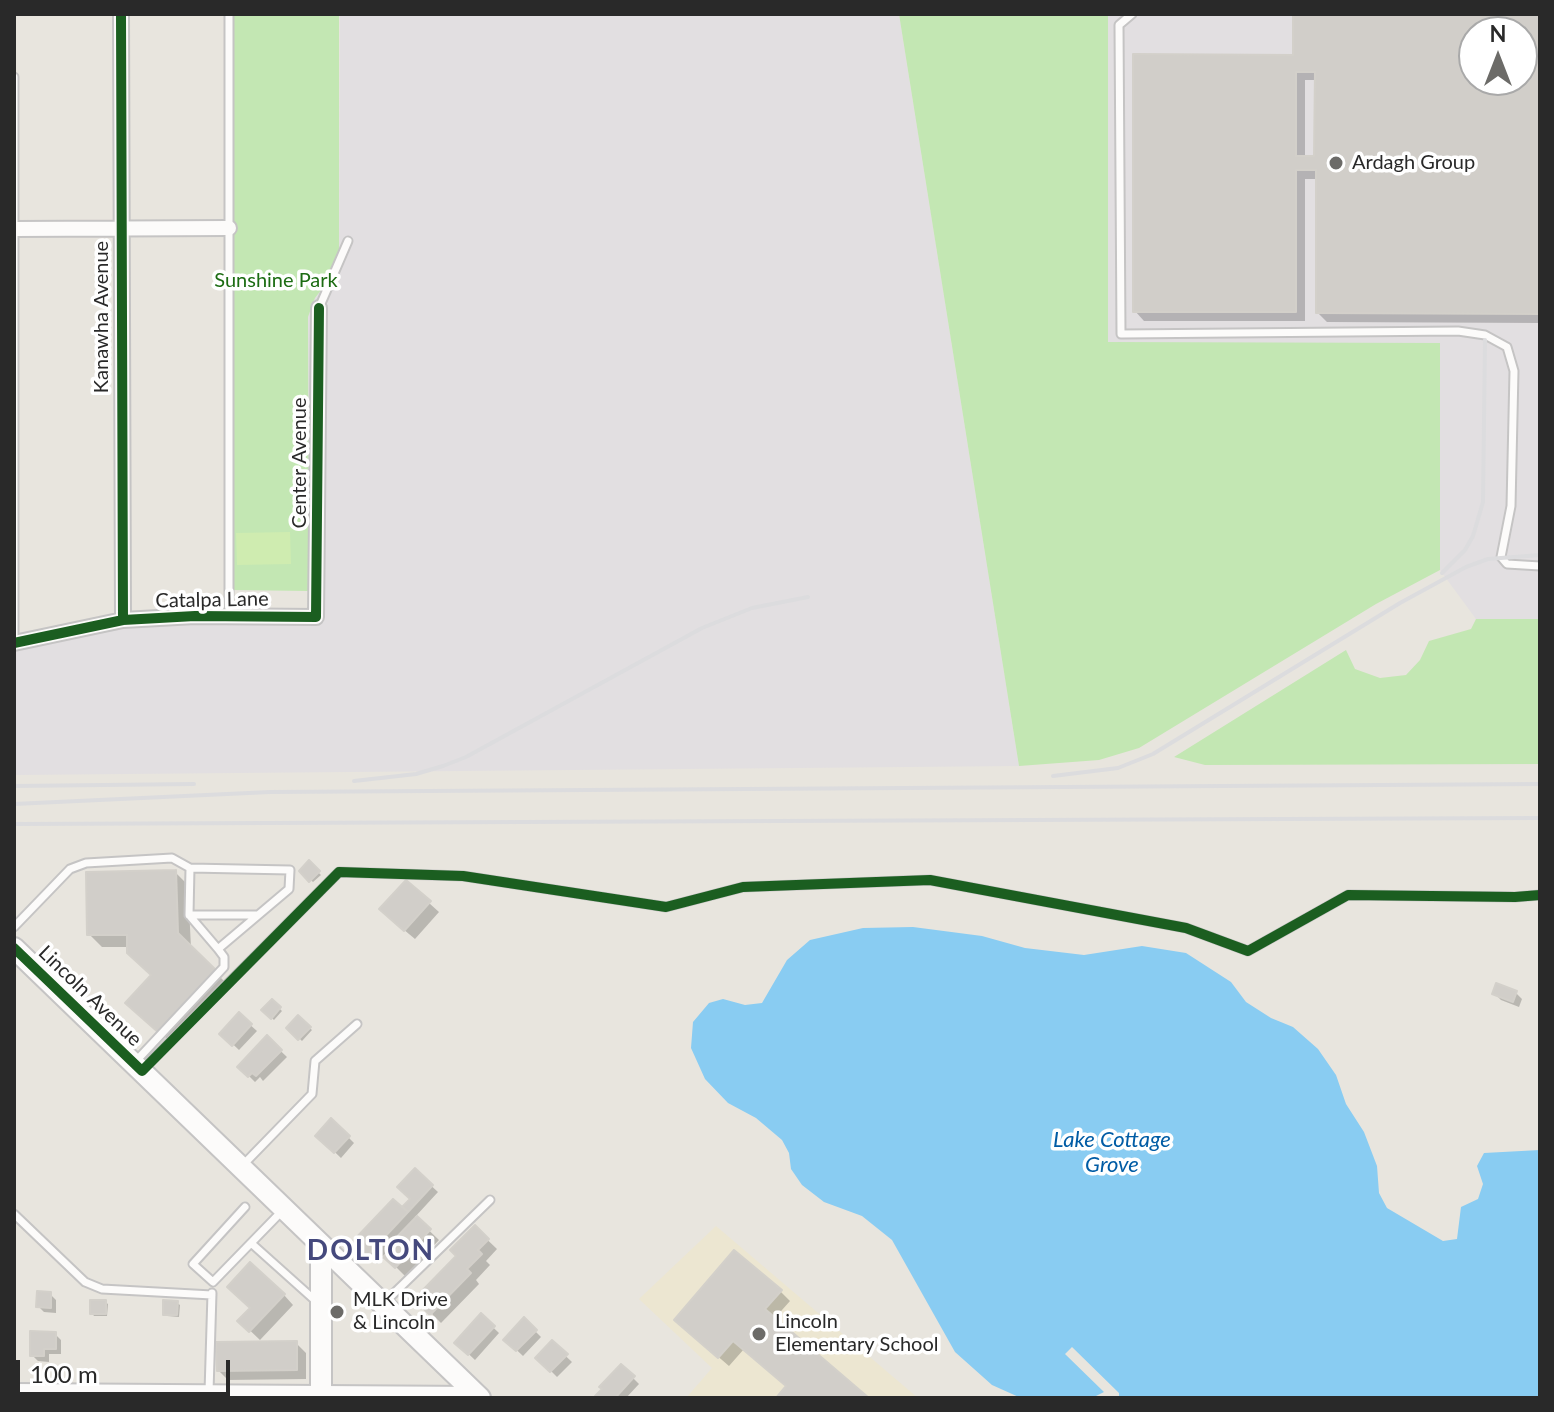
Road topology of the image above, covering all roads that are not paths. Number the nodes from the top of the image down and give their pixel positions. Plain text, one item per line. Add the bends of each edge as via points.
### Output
1 (121, 14) edge
2 (229, 14) edge
3 (1132, 14) edge
4 (14, 77) edge
5 (229, 228) junction
6 (14, 229) edge
7 (120, 229) junction
8 (348, 241) dead end
9 (319, 308) joint
10 (1540, 566) edge
11 (229, 616) junction
12 (316, 617) joint
13 (123, 620) junction
14 (14, 643) edge
15 (190, 868) junction
16 (1540, 895) edge
17 (189, 915) junction
18 (258, 915) junction
19 (14, 927) edge
20 (14, 948) edge
21 (218, 949) junction
22 (357, 1024) dead end
23 (138, 1067) junction
24 (242, 1167) junction
25 (490, 1200) dead end
26 (245, 1207) dead end
27 (285, 1208) junction
28 (14, 1214) edge
29 (251, 1243) junction
30 (321, 1245) junction
31 (213, 1282) junction
32 (212, 1295) junction
33 (383, 1303) junction
34 (321, 1305) junction
35 (14, 1391) edge
36 (204, 1394) edge
37 (103, 1395) edge
38 (321, 1395) edge
39 (393, 1395) edge
40 (439, 1396) edge
41 (478, 1396) edge

1 - 7 street, Kanawha Avenue
2 - 5 lane
3 - 10 lane via 1119,25 1121,334 1458,331 1485,335 1507,347 1514,371 1511,506 1501,557 1507,564
4 - 6 lane
5 - 7 street
5 - 11 lane
6 - 7 street
6 - 14 lane
7 - 13 street, Kanawha Avenue
8 - 9 lane
9 - 12 street, Center Avenue
11 - 12 street, Catalpa Lane
11 - 13 street, Catalpa Lane
13 - 14 street, Catalpa Lane
15 - 17 lane
15 - 18 lane via 290,870 289,889
15 - 19 lane via 172,858 86,863 70,869
16 - 23 lane via 1348,895 1248,951 1186,928 930,880 743,887 666,907 463,876 339,872
17 - 18 lane
17 - 21 lane
18 - 21 lane
20 - 23 street, Lincoln Avenue
21 - 23 lane via 224,967
22 - 24 lane via 315,1061 312,1094
23 - 24 street, Lincoln Avenue
24 - 27 street, Lincoln Avenue
25 - 33 lane
26 - 31 lane via 193,1264
27 - 29 lane
27 - 30 street, Lincoln Avenue
28 - 32 lane via 85,1282 102,1289
29 - 31 lane
29 - 34 lane
30 - 33 street, Lincoln Avenue
30 - 34 street
31 - 32 lane
32 - 36 lane
33 - 41 street, Lincoln Avenue
34 - 38 street
35 - 37 street
36 - 37 street
36 - 38 street
38 - 39 street
39 - 40 street
40 - 41 street

